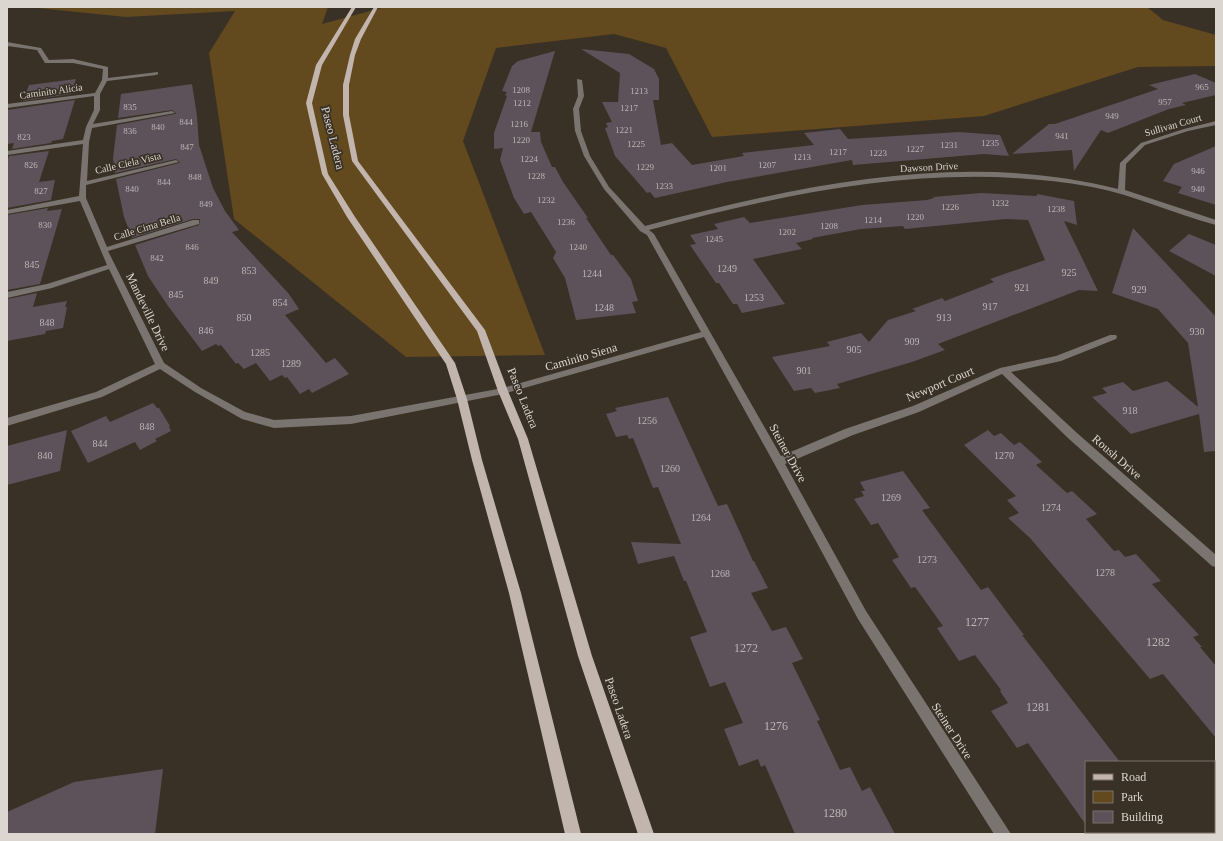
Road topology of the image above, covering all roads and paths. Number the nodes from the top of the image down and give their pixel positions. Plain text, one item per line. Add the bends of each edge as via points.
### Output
1 (354, 7) edge
2 (376, 7) edge
3 (7, 44) edge
4 (156, 73) dead end
5 (105, 80) junction
6 (579, 80) dead end
7 (97, 94) junction
8 (7, 106) edge
9 (172, 113) dead end
10 (1216, 123) edge
11 (89, 127) junction
12 (86, 142) junction
13 (7, 153) edge
14 (176, 162) dead end
15 (83, 184) junction
16 (1121, 191) junction
17 (82, 198) junction
18 (7, 212) edge
19 (196, 222) dead end
20 (1216, 223) edge
21 (643, 229) junction
22 (104, 250) junction
23 (112, 266) junction
24 (7, 295) edge
25 (706, 333) junction
26 (1113, 336) dead end
27 (160, 365) junction
28 (1003, 370) junction
29 (502, 391) junction
30 (462, 399) junction
31 (7, 422) edge
32 (779, 462) junction
33 (1216, 562) edge
34 (573, 834) edge
35 (646, 834) edge
36 (1003, 834) edge

1 - 30 main road, Paseo Ladera via 319,65 309,103 325,174 351,217 450,363
2 - 29 main road, Paseo Ladera via 358,38 344,94 346,134 355,162 481,330
3 - 5 street via 39,49 47,62 73,61 106,68
4 - 5 street
5 - 7 street, Mandeville Drive
6 - 21 street, Steiner Drive via 581,96 576,109 578,131 586,156 606,188
7 - 8 street, Caminito Alicia
7 - 11 street, Mandeville Drive via 97,110
9 - 11 street
10 - 16 street, Sullivan Court via 1143,144 1123,163
11 - 12 street, Mandeville Drive
12 - 13 street
12 - 15 street, Mandeville Drive
14 - 15 street, Calle Ciela Vista
15 - 17 street, Mandeville Drive
16 - 20 street, Dawson Drive
16 - 21 street, Dawson Drive via 1064,180 1010,174 893,179 771,197
17 - 18 street
17 - 22 street, Mandeville Drive
19 - 22 street, Calle Cima Bella
21 - 25 street, Steiner Drive via 650,234
22 - 23 street, Mandeville Drive
23 - 24 street via 49,286
23 - 27 street, Mandeville Drive
25 - 29 street, Caminito Siena
25 - 32 street, Steiner Drive
26 - 28 street, Newport Court via 1058,358
27 - 30 street, Mandeville Drive via 242,414 274,424 351,420
27 - 31 street via 99,395
28 - 32 street, Newport Court via 916,409 849,432
28 - 33 street, Roush Drive via 1073,436
29 - 30 street, Caminito Siena
29 - 35 main road, Paseo Ladera via 523,439 585,656
30 - 34 main road, Paseo Ladera via 515,594
32 - 36 street, Steiner Drive via 862,615

